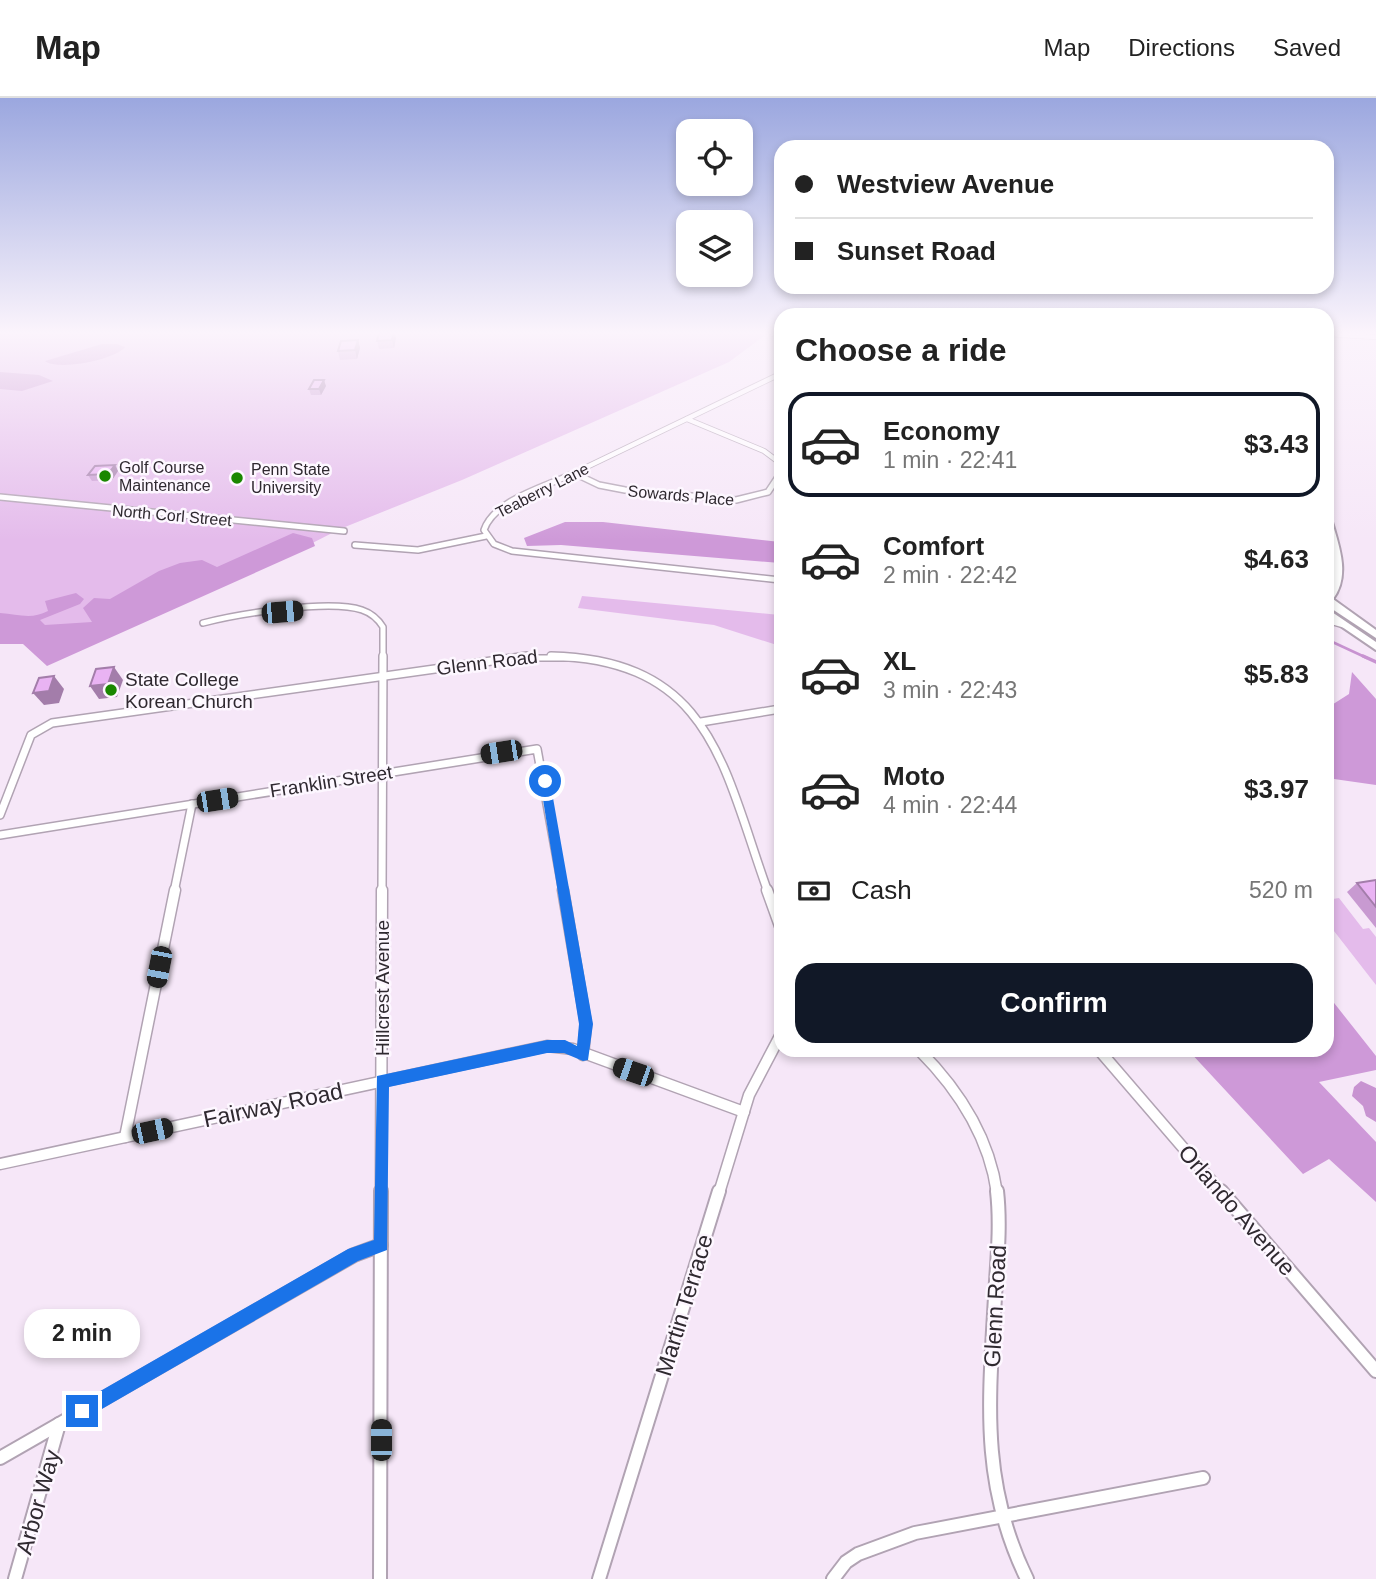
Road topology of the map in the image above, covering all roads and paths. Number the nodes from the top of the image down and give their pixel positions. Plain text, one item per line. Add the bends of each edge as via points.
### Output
1 (722, 402) edge
2 (687, 419) junction
3 (774, 459) edge
4 (574, 473) junction
5 (774, 483) edge
6 (0, 498) edge
7 (344, 531) dead end
8 (486, 536) junction
9 (355, 545) dead end
10 (1334, 555) edge
11 (1338, 575) junction
12 (1334, 577) edge
13 (774, 579) edge
14 (1334, 593) edge
15 (1334, 608) edge
16 (1334, 611) edge
17 (1334, 622) edge
18 (203, 623) dead end
19 (1349, 627) junction
20 (1376, 635) edge
21 (1376, 647) edge
22 (384, 676) junction
23 (774, 710) edge
24 (701, 722) junction
25 (383, 772) junction
26 (192, 804) junction
27 (0, 815) edge
28 (0, 835) edge
29 (774, 909) edge
30 (774, 1047) edge
31 (583, 1055) junction
32 (925, 1057) edge
33 (1104, 1057) edge
34 (382, 1081) junction
35 (744, 1112) junction
36 (125, 1137) junction
37 (0, 1164) edge
38 (382, 1245) junction
39 (1376, 1371) edge
40 (59, 1424) junction
41 (0, 1458) edge
42 (1203, 1478) dead end
43 (1001, 1517) junction
44 (15, 1579) edge
45 (380, 1579) edge
46 (599, 1579) edge
47 (833, 1579) edge
48 (1027, 1579) edge

1 - 2 street, Teaberry Lane
2 - 3 street
2 - 4 street, Teaberry Lane
4 - 5 street, Sowards Place via 625,491 736,500 768,492
4 - 8 street, Teaberry Lane via 496,511 485,522
6 - 7 street, North Corl Street
8 - 9 street via 418,550
8 - 13 street, Teaberry Lane via 512,551
10 - 11 street
11 - 12 street
11 - 14 street
15 - 20 street
16 - 19 street
17 - 19 street
18 - 22 street, Hillcrest Avenue via 227,616 361,610 383,627
19 - 21 street
22 - 24 street, Glenn Road via 509,657 566,655 642,675 674,694
22 - 25 street, Hillcrest Avenue
22 - 27 street, Glenn Road via 52,723 31,735
23 - 24 street
24 - 29 street, Glenn Road via 719,756
25 - 26 street, Franklin Street
25 - 31 street, Franklin Street via 537,749 586,1024
25 - 34 street, Hillcrest Avenue
26 - 28 street, Franklin Street
26 - 36 street
30 - 35 street, Martin Terrace
31 - 34 street, Fairway Road via 547,1046
31 - 35 street, Fairway Road
32 - 43 street, Glenn Road via 962,1101 980,1132 997,1195 1000,1225 989,1430 992,1483
33 - 39 street, Orlando Avenue
34 - 36 street, Fairway Road
34 - 38 street, Hillcrest Avenue
35 - 46 street, Martin Terrace
36 - 37 street, Fairway Road
38 - 40 street via 354,1255
38 - 45 street, Hillcrest Avenue
40 - 41 street
40 - 44 street, Arbor Way
42 - 43 street
43 - 47 street via 915,1533 869,1548 846,1562
43 - 48 street, Glenn Road

